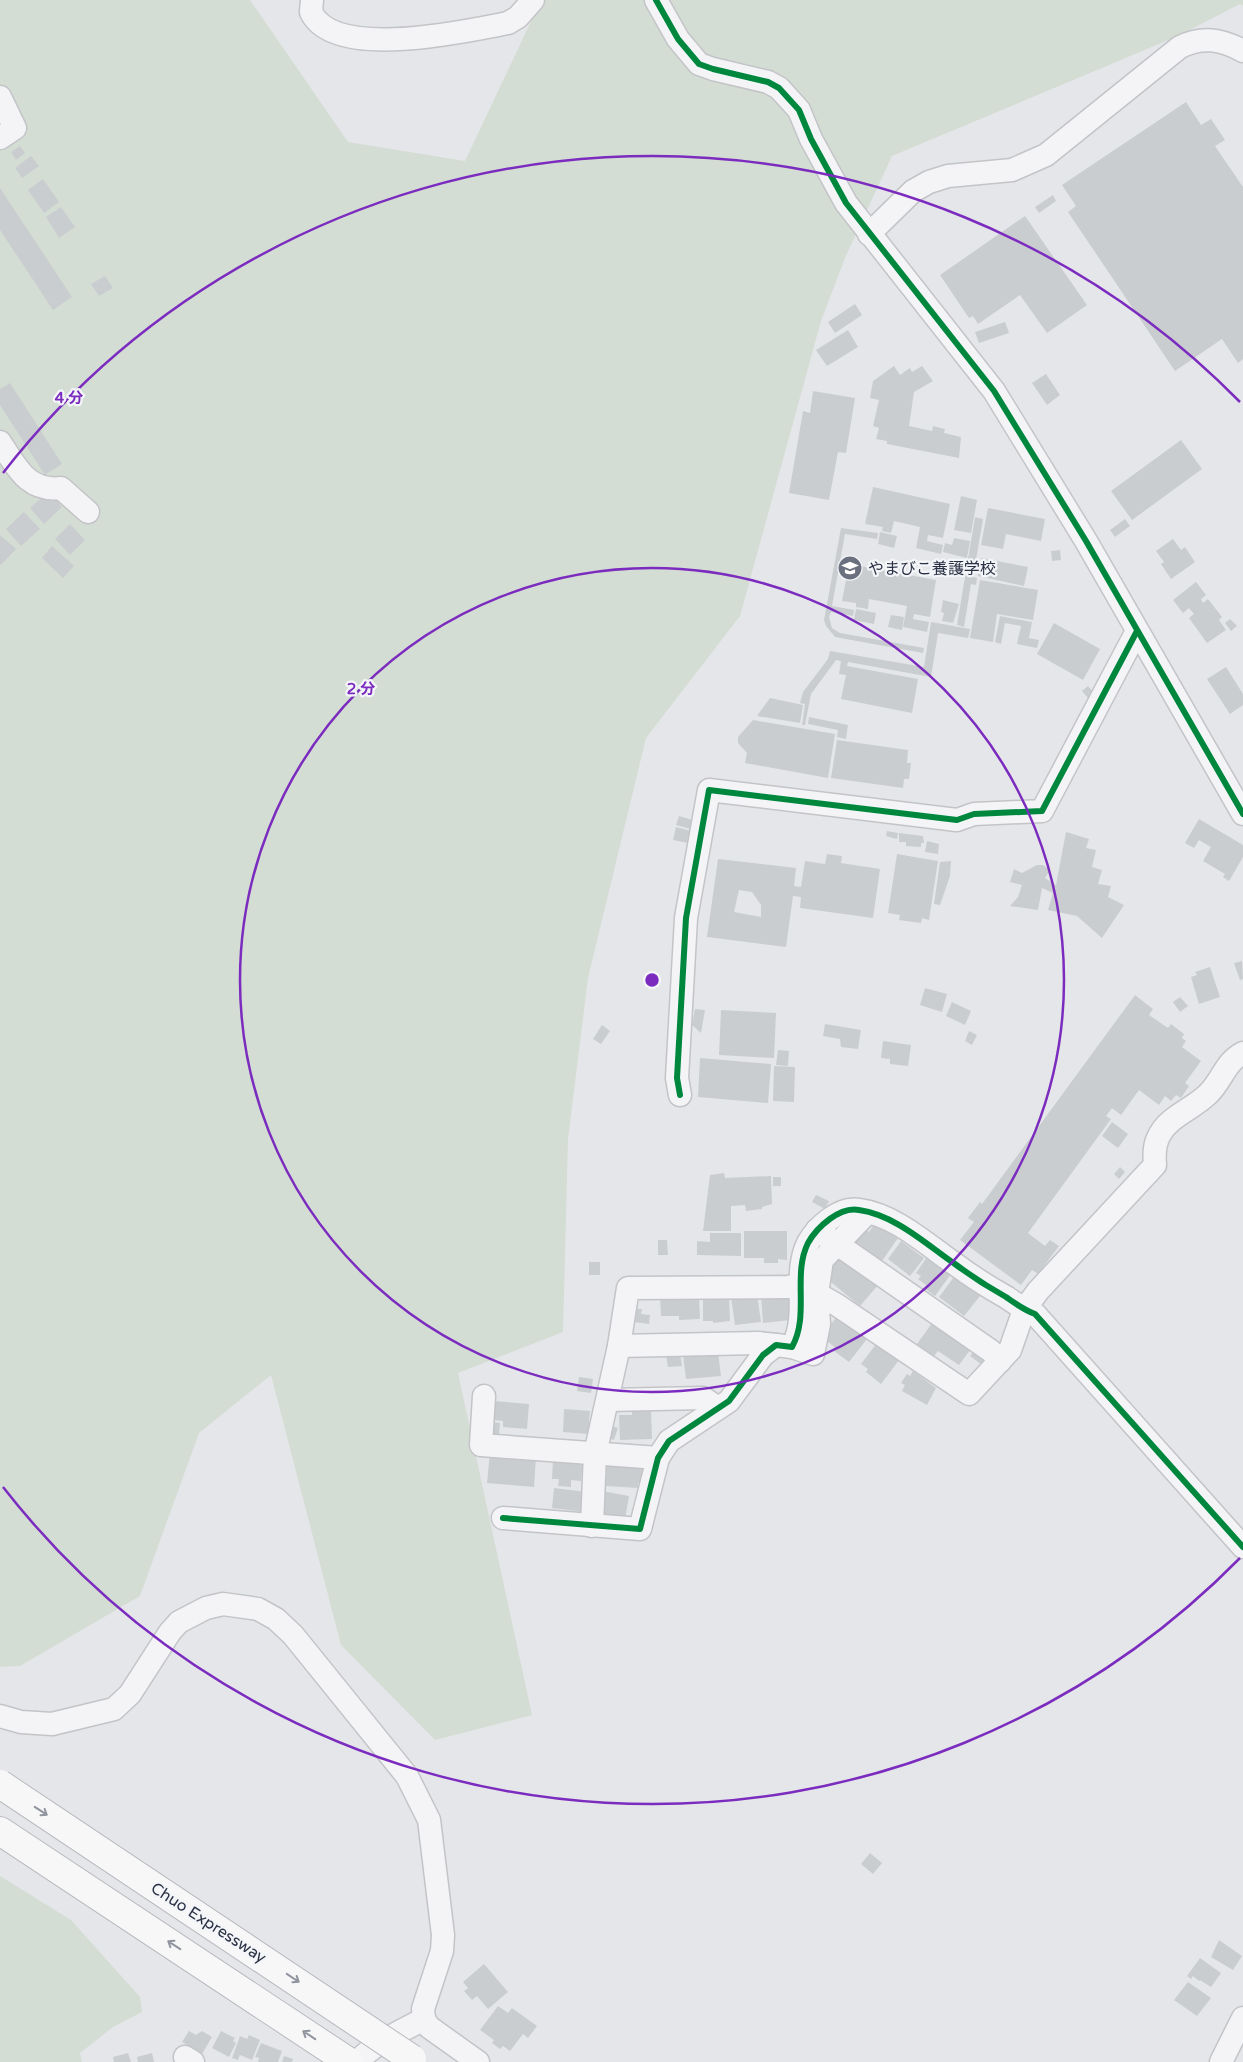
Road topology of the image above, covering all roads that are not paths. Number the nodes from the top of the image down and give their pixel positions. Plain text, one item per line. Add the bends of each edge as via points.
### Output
1 (312, 0) edge
2 (533, 0) edge
3 (656, 0) edge
4 (1243, 51) edge
5 (0, 97) edge
6 (0, 138) edge
7 (869, 234) junction
8 (0, 442) edge
9 (88, 512) dead end
10 (1137, 631) junction
11 (1243, 814) edge
12 (1243, 1053) edge
13 (680, 1095) dead end
14 (868, 1212) junction
15 (817, 1230) junction
16 (835, 1244) junction
17 (809, 1289) junction
18 (1024, 1310) junction
19 (619, 1346) junction
20 (784, 1346) junction
21 (1000, 1361) junction
22 (484, 1396) dead end
23 (608, 1400) junction
24 (718, 1408) junction
25 (595, 1454) junction
26 (658, 1458) junction
27 (503, 1518) dead end
28 (592, 1526) junction
29 (1243, 1547) edge
30 (0, 1716) edge
31 (0, 1784) edge
32 (0, 1831) edge
33 (1243, 2018) edge
34 (424, 2019) junction
35 (414, 2061) edge
36 (349, 2062) edge
37 (357, 2062) edge
38 (478, 2062) edge
39 (1221, 2062) edge

1 - 2 street via 311,12 321,25 378,40 508,22 518,17
3 - 7 street via 678,39 699,64 768,82 790,99 799,110 846,203
4 - 7 street via 1218,41 1191,41 1046,155 1012,170 948,176 929,182 914,191
5 - 6 street via 14,128
7 - 10 street via 994,391
8 - 9 street via 26,481 53,489 61,488
10 - 11 street
10 - 13 street via 1042,811 974,814 957,820 709,790 686,918 677,1078
12 - 18 street via 1228,1065 1209,1094 1167,1125 1155,1143 1155,1165
14 - 15 street via 848,1210
14 - 16 street
14 - 18 street via 906,1229
15 - 16 street
15 - 17 street via 801,1260
16 - 17 street via 822,1260
16 - 21 street via 991,1351
17 - 19 street via 628,1288
17 - 20 street via 798,1336
17 - 21 street via 969,1394
18 - 21 street via 1010,1350
18 - 29 street via 1035,1314
19 - 20 street via 758,1342
19 - 23 street
20 - 24 street via 763,1355 728,1401
22 - 25 street via 481,1445
23 - 24 street via 703,1398
23 - 25 street
24 - 26 street via 669,1441
25 - 26 street
25 - 28 street
26 - 28 street via 640,1529
27 - 28 street
30 - 34 street via 20,1722 52,1724 114,1709 130,1694 179,1622 206,1608 240,1605 258,1609 276,1619 325,1672 407,1776 429,1820 443,1935 442,1951 424,2009
31 -> 35 highway, Chuo Expressway, bridge
36 -> 32 highway
33 - 39 street
34 - 37 street via 384,2038
34 - 38 street via 429,2027

